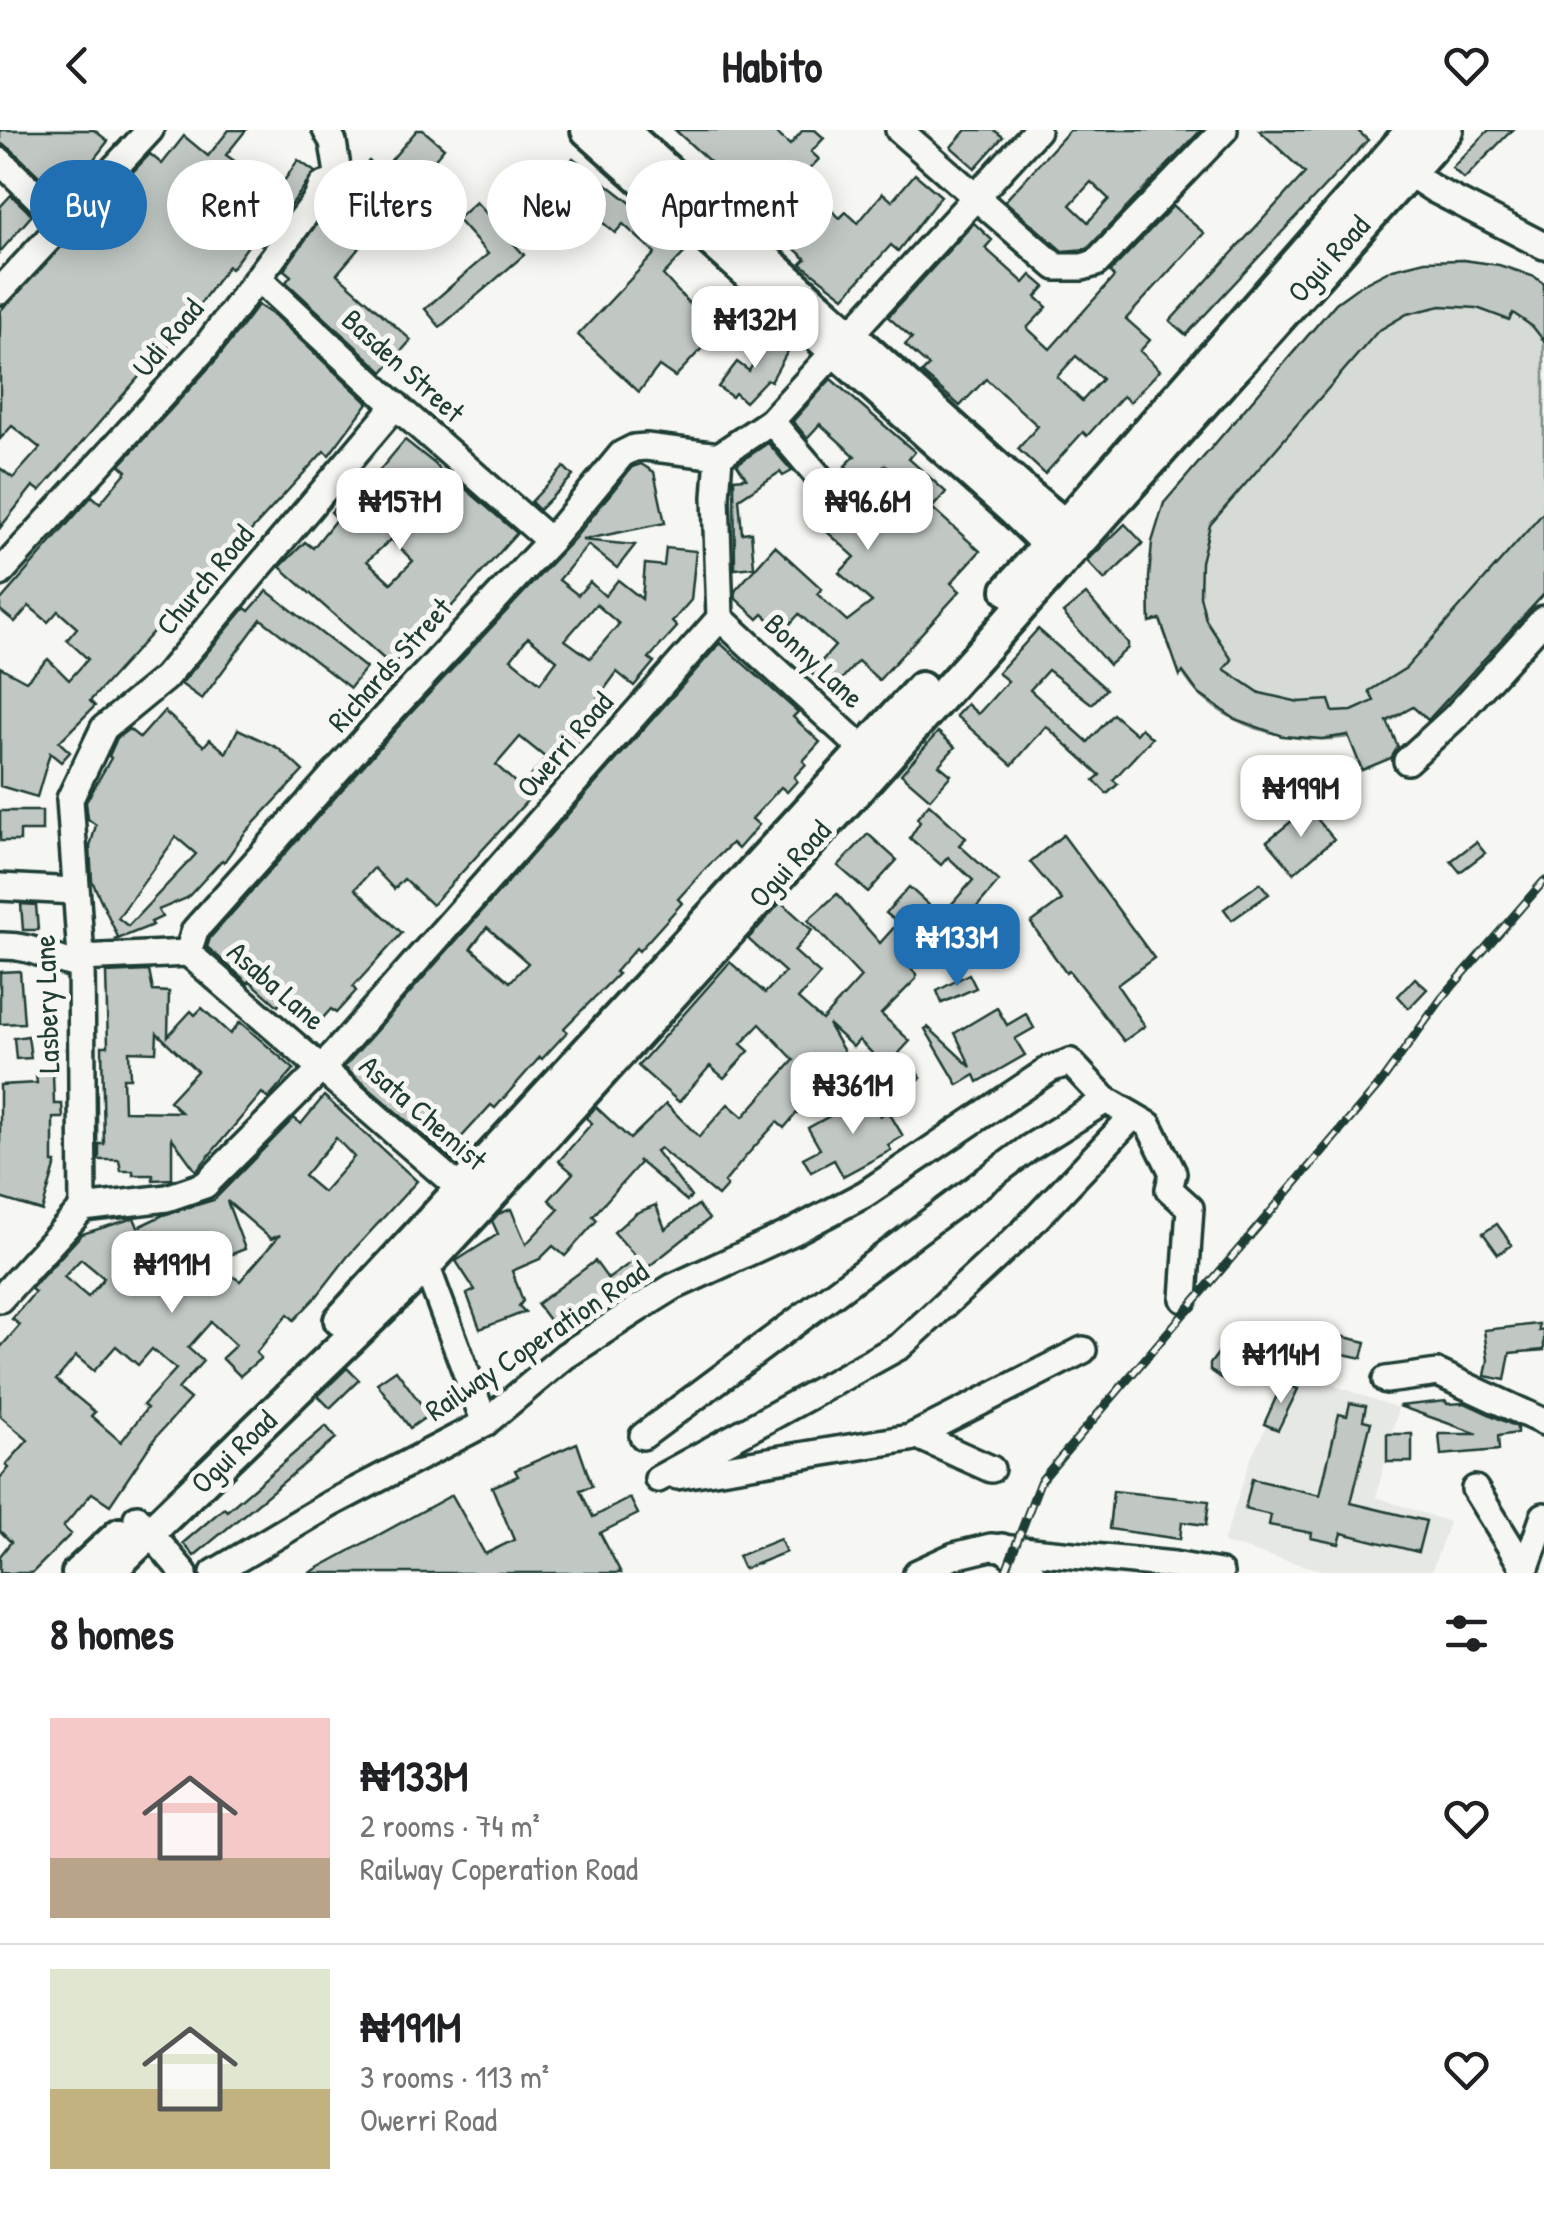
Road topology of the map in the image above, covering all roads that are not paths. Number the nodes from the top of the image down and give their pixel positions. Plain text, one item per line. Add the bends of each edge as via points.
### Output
1 (150, 130) edge
2 (326, 130) edge
3 (586, 130) edge
4 (899, 130) edge
5 (1037, 130) edge
6 (1224, 130) edge
7 (1412, 130) edge
8 (1446, 130) edge
9 (632, 141) edge
10 (0, 160) edge
11 (121, 160) edge
12 (1397, 165) junction
13 (30, 190) edge
14 (976, 198) junction
15 (1544, 246) edge
16 (37, 250) edge
17 (259, 279) junction
18 (0, 291) edge
19 (843, 344) junction
20 (396, 405) junction
21 (771, 421) junction
22 (719, 456) junction
23 (842, 498) dead end
24 (1087, 498) junction
25 (1020, 502) junction
26 (550, 540) junction
27 (1063, 542) junction
28 (0, 572) edge
29 (1023, 573) junction
30 (720, 618) junction
31 (1544, 619) edge
32 (872, 758) junction
33 (1407, 761) dead end
34 (70, 799) joint
35 (0, 888) edge
36 (75, 891) junction
37 (0, 946) edge
38 (188, 953) junction
39 (81, 962) junction
40 (322, 1068) junction
41 (1106, 1100) junction
42 (1133, 1116) junction
43 (471, 1198) junction
44 (83, 1208) junction
45 (426, 1265) junction
46 (0, 1299) edge
47 (1184, 1299) dead end
48 (1083, 1350) dead end
49 (1386, 1380) dead end
50 (1544, 1422) edge
51 (485, 1423) junction
52 (916, 1435) junction
53 (644, 1436) dead end
54 (991, 1469) dead end
55 (1476, 1489) dead end
56 (1544, 1516) edge
57 (143, 1526) junction
58 (991, 1548) junction
59 (1034, 1562) edge
60 (1524, 1571) edge
61 (78, 1573) edge
62 (108, 1573) edge
63 (184, 1573) edge
64 (214, 1573) edge
65 (917, 1573) edge
66 (972, 1573) edge
67 (1220, 1573) edge

1 - 11 street
2 - 17 street, Udi Road via 339,180 322,186
3 - 9 main road
4 - 14 street
5 - 14 street
6 - 14 street via 1096,263 1082,267 1056,267
7 - 12 main road, Ogui Road
8 - 12 main road, Ogui Road
9 - 19 main road
10 - 13 street
12 - 15 street
12 - 24 main road, Ogui Road
12 - 27 main road, Ogui Road
14 - 19 street
16 - 18 street
17 - 20 street, Basden Street
17 - 28 street, Udi Road via 205,348
19 - 21 street
19 - 25 main road
20 - 26 street, Basden Street
20 - 34 street, Church Road via 166,678 104,728
21 - 22 street
21 - 23 street
22 - 26 street, Richards Street via 634,448
22 - 30 street
24 - 25 main road
24 - 27 main road, Ogui Road
25 - 27 main road
25 - 29 main road
26 - 38 street, Richards Street via 195,930
27 - 29 main road, Ogui Road
27 - 32 main road, Ogui Road
29 - 32 main road, Ogui Road
30 - 32 street, Bonny Lane
30 - 40 street, Owerri Road
31 - 33 street
32 - 43 main road, Ogui Road
34 - 36 street, Lasbery Lane
35 - 36 street
36 - 39 street, Lasbery Lane
37 - 39 street via 31,946 49,958
38 - 39 street
38 - 40 street, Asaba Lane
39 - 44 street, Lasbery Lane
40 - 43 street, Asata Chemist
40 - 44 street, Owerri Road via 204,1185 168,1198
41 - 42 street
41 - 51 street, Railway Coperation Road via 1070,1062 1050,1068 864,1194 639,1308 565,1356
41 - 53 street via 1029,1148
42 - 47 street via 1149,1125 1172,1174 1170,1189 1190,1208
42 - 52 street via 1025,1230 900,1346 658,1478
43 - 45 main road, Ogui Road
43 - 57 main road, Ogui Road via 331,1330
44 - 46 street
45 - 51 street
45 - 57 main road, Ogui Road
48 - 52 street
49 - 50 street via 1438,1373
51 - 64 street, Railway Coperation Road
52 - 54 street
55 - 60 street
56 - 60 street
57 - 61 main road, Ogui Road
57 - 62 main road, Ogui Road
57 - 63 street
58 - 59 street
58 - 65 street
58 - 66 street
59 - 67 street via 1174,1565

